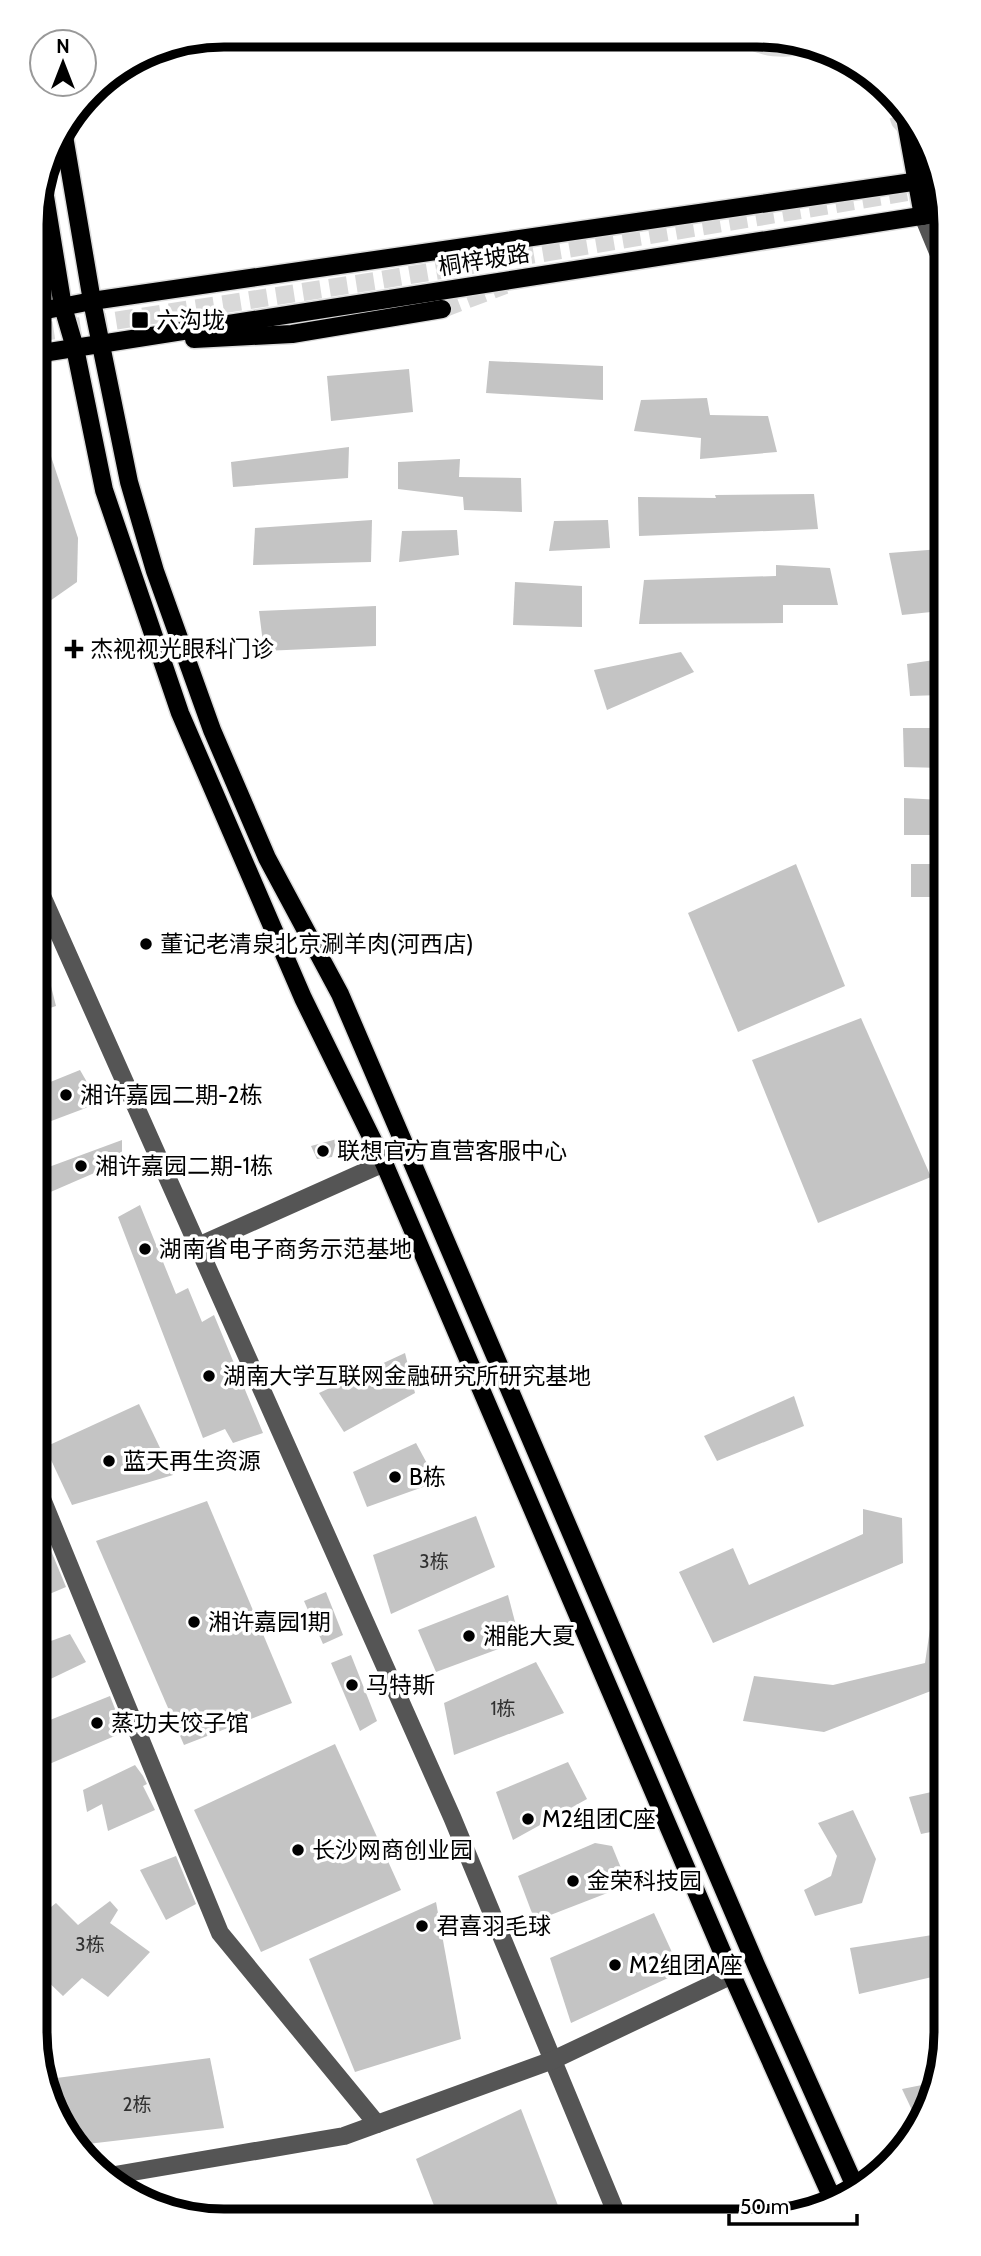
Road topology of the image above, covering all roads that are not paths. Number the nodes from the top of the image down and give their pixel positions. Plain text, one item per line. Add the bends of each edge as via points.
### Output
1 (908, 133) edge
2 (66, 146) edge
3 (928, 179) edge
4 (916, 181) junction
5 (48, 215) edge
6 (932, 215) edge
7 (92, 301) junction
8 (63, 307) junction
9 (442, 309) tunnel mouth
10 (48, 310) edge
11 (103, 343) junction
12 (75, 348) junction
13 (48, 352) edge
14 (48, 909) edge
15 (384, 1163) junction
16 (196, 1247) junction
17 (47, 1523) edge
18 (732, 1975) junction
19 (553, 2060) junction
20 (377, 2124) junction
21 (120, 2174) edge
22 (852, 2181) edge
23 (829, 2192) edge
24 (614, 2209) edge

1 - 4 main road
2 - 7 main road
3 - 4 main road, 桐梓坡路
4 - 6 main road
4 - 7 main road, 桐梓坡路
5 - 8 main road
6 - 11 main road, 桐梓坡路
7 - 8 main road, 桐梓坡路
7 - 11 main road
8 - 10 main road, 桐梓坡路
8 - 12 main road
9 - 11 main road via 292,334
11 - 12 main road, 桐梓坡路
11 - 22 main road via 129,482 212,730 267,858 340,994
12 - 13 main road, 桐梓坡路
12 - 15 main road via 104,490 180,713 303,998
14 - 16 street
15 - 16 street
15 - 18 main road
16 - 19 street via 446,1804
17 - 20 street via 220,1933
18 - 19 street
18 - 23 main road
19 - 20 street
19 - 24 street
20 - 21 street via 344,2136

